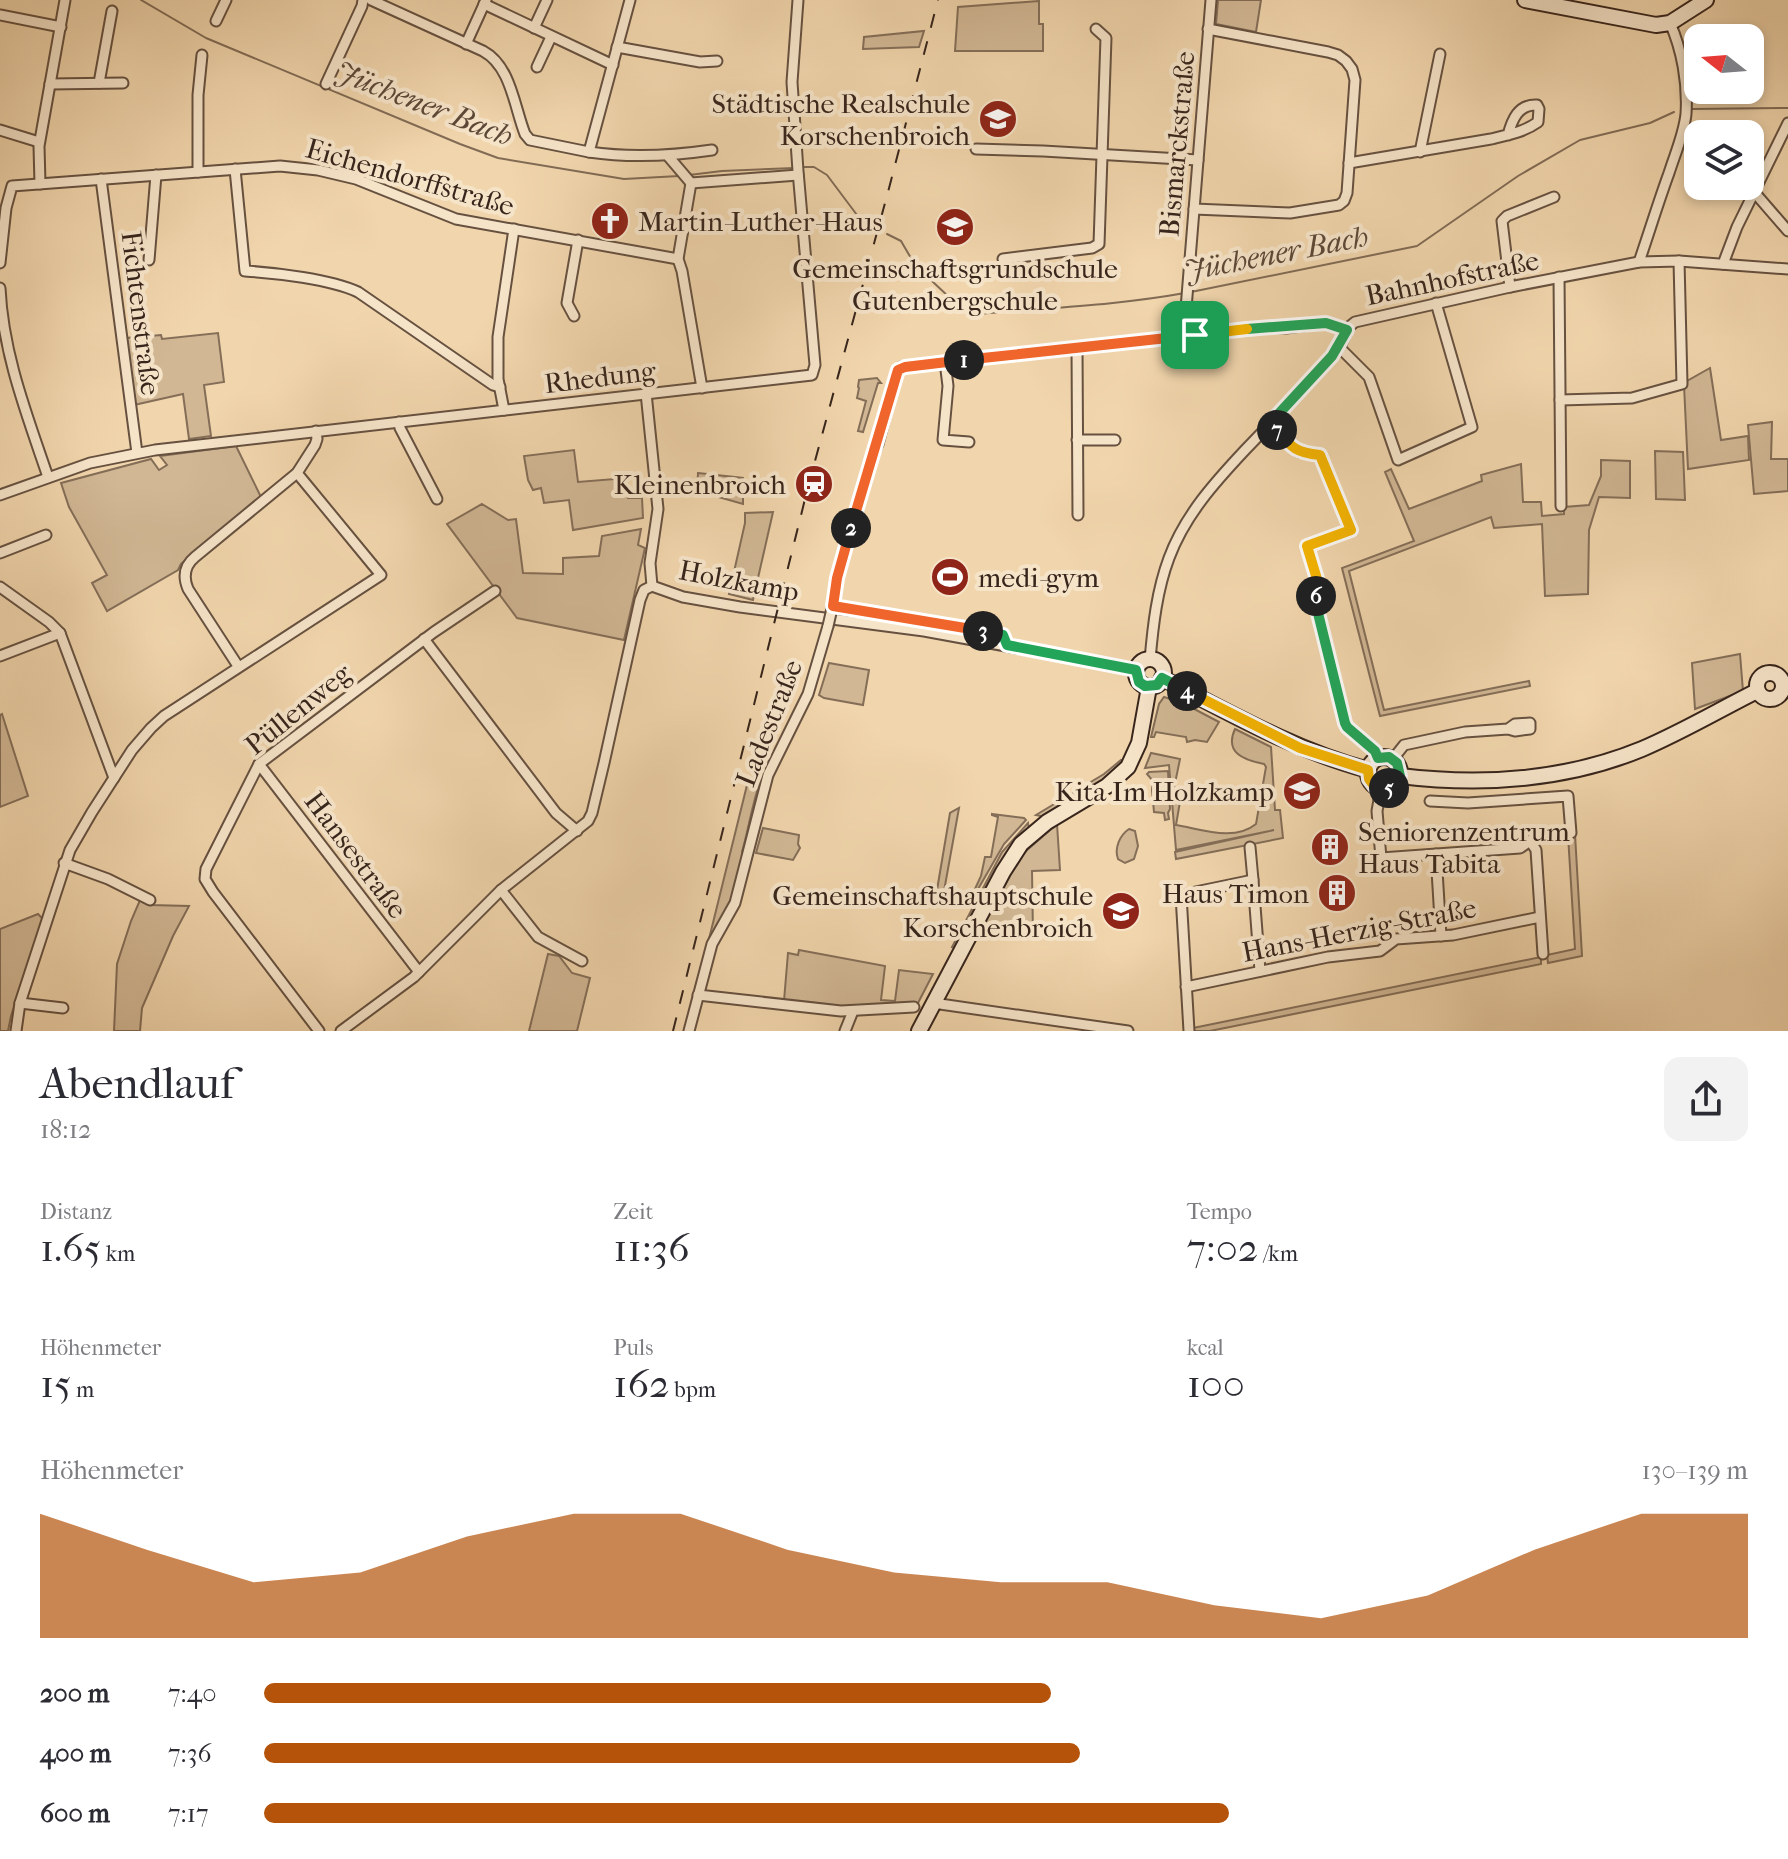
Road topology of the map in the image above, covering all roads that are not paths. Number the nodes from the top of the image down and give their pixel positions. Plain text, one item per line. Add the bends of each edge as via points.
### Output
1 (65, 0) edge
2 (226, 0) edge
3 (363, 0) edge
4 (371, 0) edge
5 (547, 0) edge
6 (630, 0) edge
7 (798, 0) edge
8 (1211, 0) edge
9 (1525, 0) edge
10 (1706, 0) edge
11 (485, 2) edge
12 (1575, 5) edge
13 (112, 11) dead end
14 (0, 15) edge
15 (216, 21) dead end
16 (1670, 23) junction
17 (61, 27) junction
18 (534, 28) junction
19 (1096, 29) dead end
20 (1208, 29) junction
21 (551, 37) junction
22 (466, 44) junction
23 (617, 47) junction
24 (1440, 54) dead end
25 (202, 55) dead end
26 (717, 61) dead end
27 (613, 65) junction
28 (537, 67) dead end
29 (99, 83) junction
30 (123, 83) dead end
31 (50, 84) junction
32 (326, 84) dead end
33 (1788, 123) edge
34 (0, 130) edge
35 (1508, 135) dead end
36 (39, 142) junction
37 (976, 149) dead end
38 (712, 150) dead end
39 (589, 152) junction
40 (1420, 152) junction
41 (1103, 155) junction
42 (671, 160) junction
43 (1198, 160) junction
44 (1349, 163) junction
45 (1764, 166) edge
46 (235, 169) junction
47 (198, 172) junction
48 (798, 173) junction
49 (156, 175) junction
50 (101, 179) junction
51 (690, 182) junction
52 (40, 184) junction
53 (1554, 197) dead end
54 (1747, 200) edge
55 (1761, 200) edge
56 (1194, 209) junction
57 (514, 229) junction
58 (1788, 231) edge
59 (578, 240) junction
60 (678, 259) junction
61 (1003, 259) dead end
62 (149, 260) dead end
63 (1679, 261) junction
64 (1639, 262) junction
65 (0, 263) edge
66 (1723, 264) junction
67 (1788, 269) edge
68 (1559, 277) junction
69 (1510, 287) junction
70 (0, 288) edge
71 (1436, 303) junction
72 (574, 316) dead end
73 (1347, 330) junction
74 (1195, 335) junction
75 (1339, 347) junction
76 (1077, 348) junction
77 (945, 362) junction
78 (898, 370) joint
79 (500, 387) junction
80 (702, 388) junction
81 (646, 393) junction
82 (1560, 400) junction
83 (504, 410) junction
84 (399, 422) junction
85 (1271, 422) junction
86 (316, 431) junction
87 (1077, 440) junction
88 (1115, 440) dead end
89 (969, 442) dead end
90 (137, 453) junction
91 (297, 473) junction
92 (48, 477) junction
93 (0, 495) edge
94 (437, 499) dead end
95 (1561, 506) dead end
96 (1078, 515) dead end
97 (46, 535) dead end
98 (0, 553) edge
99 (652, 586) junction
100 (0, 587) edge
101 (495, 591) dead end
102 (832, 610) junction
103 (60, 633) junction
104 (424, 639) junction
105 (1007, 645) junction
106 (0, 656) edge
107 (1150, 660) junction
108 (238, 666) junction
109 (1136, 670) junction
110 (1162, 678) junction
111 (1785, 680) edge
112 (1149, 687) junction
113 (1508, 729) dead end
114 (1386, 758) junction
115 (259, 764) junction
116 (1368, 770) junction
117 (1400, 776) junction
118 (114, 778) junction
119 (1381, 789) junction
120 (1430, 801) dead end
121 (577, 831) junction
122 (1530, 841) junction
123 (1250, 847) dead end
124 (1436, 854) junction
125 (64, 863) junction
126 (1253, 880) junction
127 (501, 890) junction
128 (150, 900) dead end
129 (1540, 917) junction
130 (1441, 936) junction
131 (1543, 954) dead end
132 (582, 961) dead end
133 (1260, 971) junction
134 (419, 972) junction
135 (1186, 987) junction
136 (698, 995) junction
137 (20, 1003) junction
138 (933, 1003) junction
139 (914, 1007) dead end
140 (63, 1008) dead end
141 (853, 1011) junction
142 (16, 1031) edge
143 (319, 1031) edge
144 (341, 1031) edge
145 (689, 1031) edge
146 (845, 1031) edge
147 (919, 1031) edge
148 (1128, 1031) edge
149 (1189, 1031) edge

1 - 17 street
2 - 15 street
3 - 32 street
4 - 22 street
5 - 18 street
6 - 23 street
7 - 48 street via 792,75
8 - 20 street, Bismarckstraße
9 - 12 street
10 - 16 street
11 - 18 street
11 - 22 street
12 - 16 street via 1644,23
13 - 29 street
14 - 17 street
16 - 64 street via 1683,72 1684,124
17 - 31 street
18 - 21 street
19 - 41 street via 1106,38
20 - 43 street, Bismarckstraße
20 - 44 street via 1328,52 1346,61 1355,80
21 - 27 street
21 - 28 street
22 - 39 street via 500,64 528,139
23 - 26 street
23 - 27 street
24 - 40 street
25 - 47 street
27 - 39 street
29 - 30 street
29 - 31 street
31 - 36 street
33 - 45 street
34 - 36 street
35 - 40 street
36 - 52 street
37 - 41 street
38 - 42 street
39 - 42 street
40 - 44 street
41 - 43 street
41 - 61 street via 1098,245
42 - 51 street
43 - 56 street, Bismarckstraße
44 - 56 street via 1346,199 1335,206 1290,213
46 - 47 street, Eichendorffstraße
46 - 57 street, Eichendorffstraße via 318,170 365,182 456,219
46 - 79 street via 245,271 358,292
47 - 49 street, Eichendorffstraße
48 - 51 street
48 - 80 street, Rhedung via 814,373
49 - 50 street, Eichendorffstraße
49 - 62 street
50 - 52 street, Eichendorffstraße
50 - 90 street, Fichtenstraße
51 - 60 street
52 - 65 street, Eichendorffstraße via 12,186
53 - 69 street via 1502,221
54 - 66 street
55 - 58 street
56 - 74 street, Bismarckstraße via 1186,328
57 - 59 street, Eichendorffstraße
57 - 79 street via 499,327
59 - 60 street, Eichendorffstraße
59 - 72 street via 567,303
60 - 80 street
63 - 64 street, Bahnhofstraße
63 - 66 street, Bahnhofstraße
63 - 82 street via 1682,384 1632,398
64 - 68 street, Bahnhofstraße
66 - 67 street, Bahnhofstraße
68 - 69 street, Bahnhofstraße
68 - 82 street
69 - 71 street, Bahnhofstraße
70 - 92 street via 13,369
71 - 73 street, Bahnhofstraße via 1359,320
71 - 75 street via 1472,427 1398,460 1369,377
73 - 74 street, Bahnhofstraße via 1323,323
73 - 75 street
74 - 76 street, Bahnhofstraße
75 - 85 street
76 - 77 street, Bahnhofstraße
76 - 87 street
77 - 78 street, Bahnhofstraße
77 - 89 street via 943,440
78 - 102 street, Ladestraße via 838,573
79 - 83 street
80 - 81 street, Rhedung
81 - 83 street, Rhedung
81 - 99 street via 658,509
82 - 95 street
83 - 84 street, Rhedung
84 - 86 street, Rhedung
84 - 94 street
85 - 107 street via 1204,496 1178,538 1161,584
85 - 114 street via 1301,454 1320,455 1351,530 1307,546 1317,579 1316,605 1347,727
86 - 90 street, Rhedung
86 - 91 street via 315,445
87 - 88 street
87 - 96 street
90 - 92 street, Rhedung
91 - 108 street via 186,568 188,589
91 - 108 street via 381,575
92 - 93 street, Rhedung
97 - 98 street
99 - 105 street, Holzkamp via 740,607
99 - 121 street via 640,600 592,813
100 - 103 street
101 - 104 street, Püllenweg
102 - 105 street, Holzkamp via 999,634
102 - 136 street, Ladestraße, bridge via 808,694 768,775 735,903 712,944
103 - 106 street
103 - 118 street
104 - 115 street, Püllenweg
104 - 121 street via 556,813
105 - 109 street, Holzkamp
107 - 109 street
107 - 110 street via 1161,666
108 - 118 street via 155,724
109 - 112 street via 1139,682
110 - 112 street
110 - 116 street via 1290,743
111 - 117 street via 1765,673 1757,681 1757,691 1641,749 1573,770 1496,781
112 - 138 street via 1139,743 1129,765 1111,783 1024,840
113 - 114 street via 1404,745
114 - 116 street
114 - 117 street via 1399,767
115 - 134 street, Hansestraße
115 - 143 street, Püllenweg via 205,877
116 - 119 street via 1369,779
117 - 119 street via 1393,787
118 - 125 street
119 - 124 street via 1381,858
120 - 122 street via 1568,796 1571,833 1538,835
121 - 127 street
122 - 124 street via 1520,848
122 - 129 street via 1536,850
123 - 126 street
124 - 130 street
125 - 128 street
125 - 137 street
126 - 133 street
126 - 135 street via 1181,895
127 - 132 street via 538,937
127 - 134 street
129 - 130 street, Hans-Herzig-Straße
129 - 131 street
130 - 133 street, Hans-Herzig-Straße via 1396,939 1380,951
133 - 135 street, Hans-Herzig-Straße
134 - 144 street
135 - 149 street
136 - 141 street
136 - 145 street, Ladestraße
137 - 140 street
137 - 142 street
138 - 147 street
138 - 148 street
139 - 141 street
141 - 146 street

